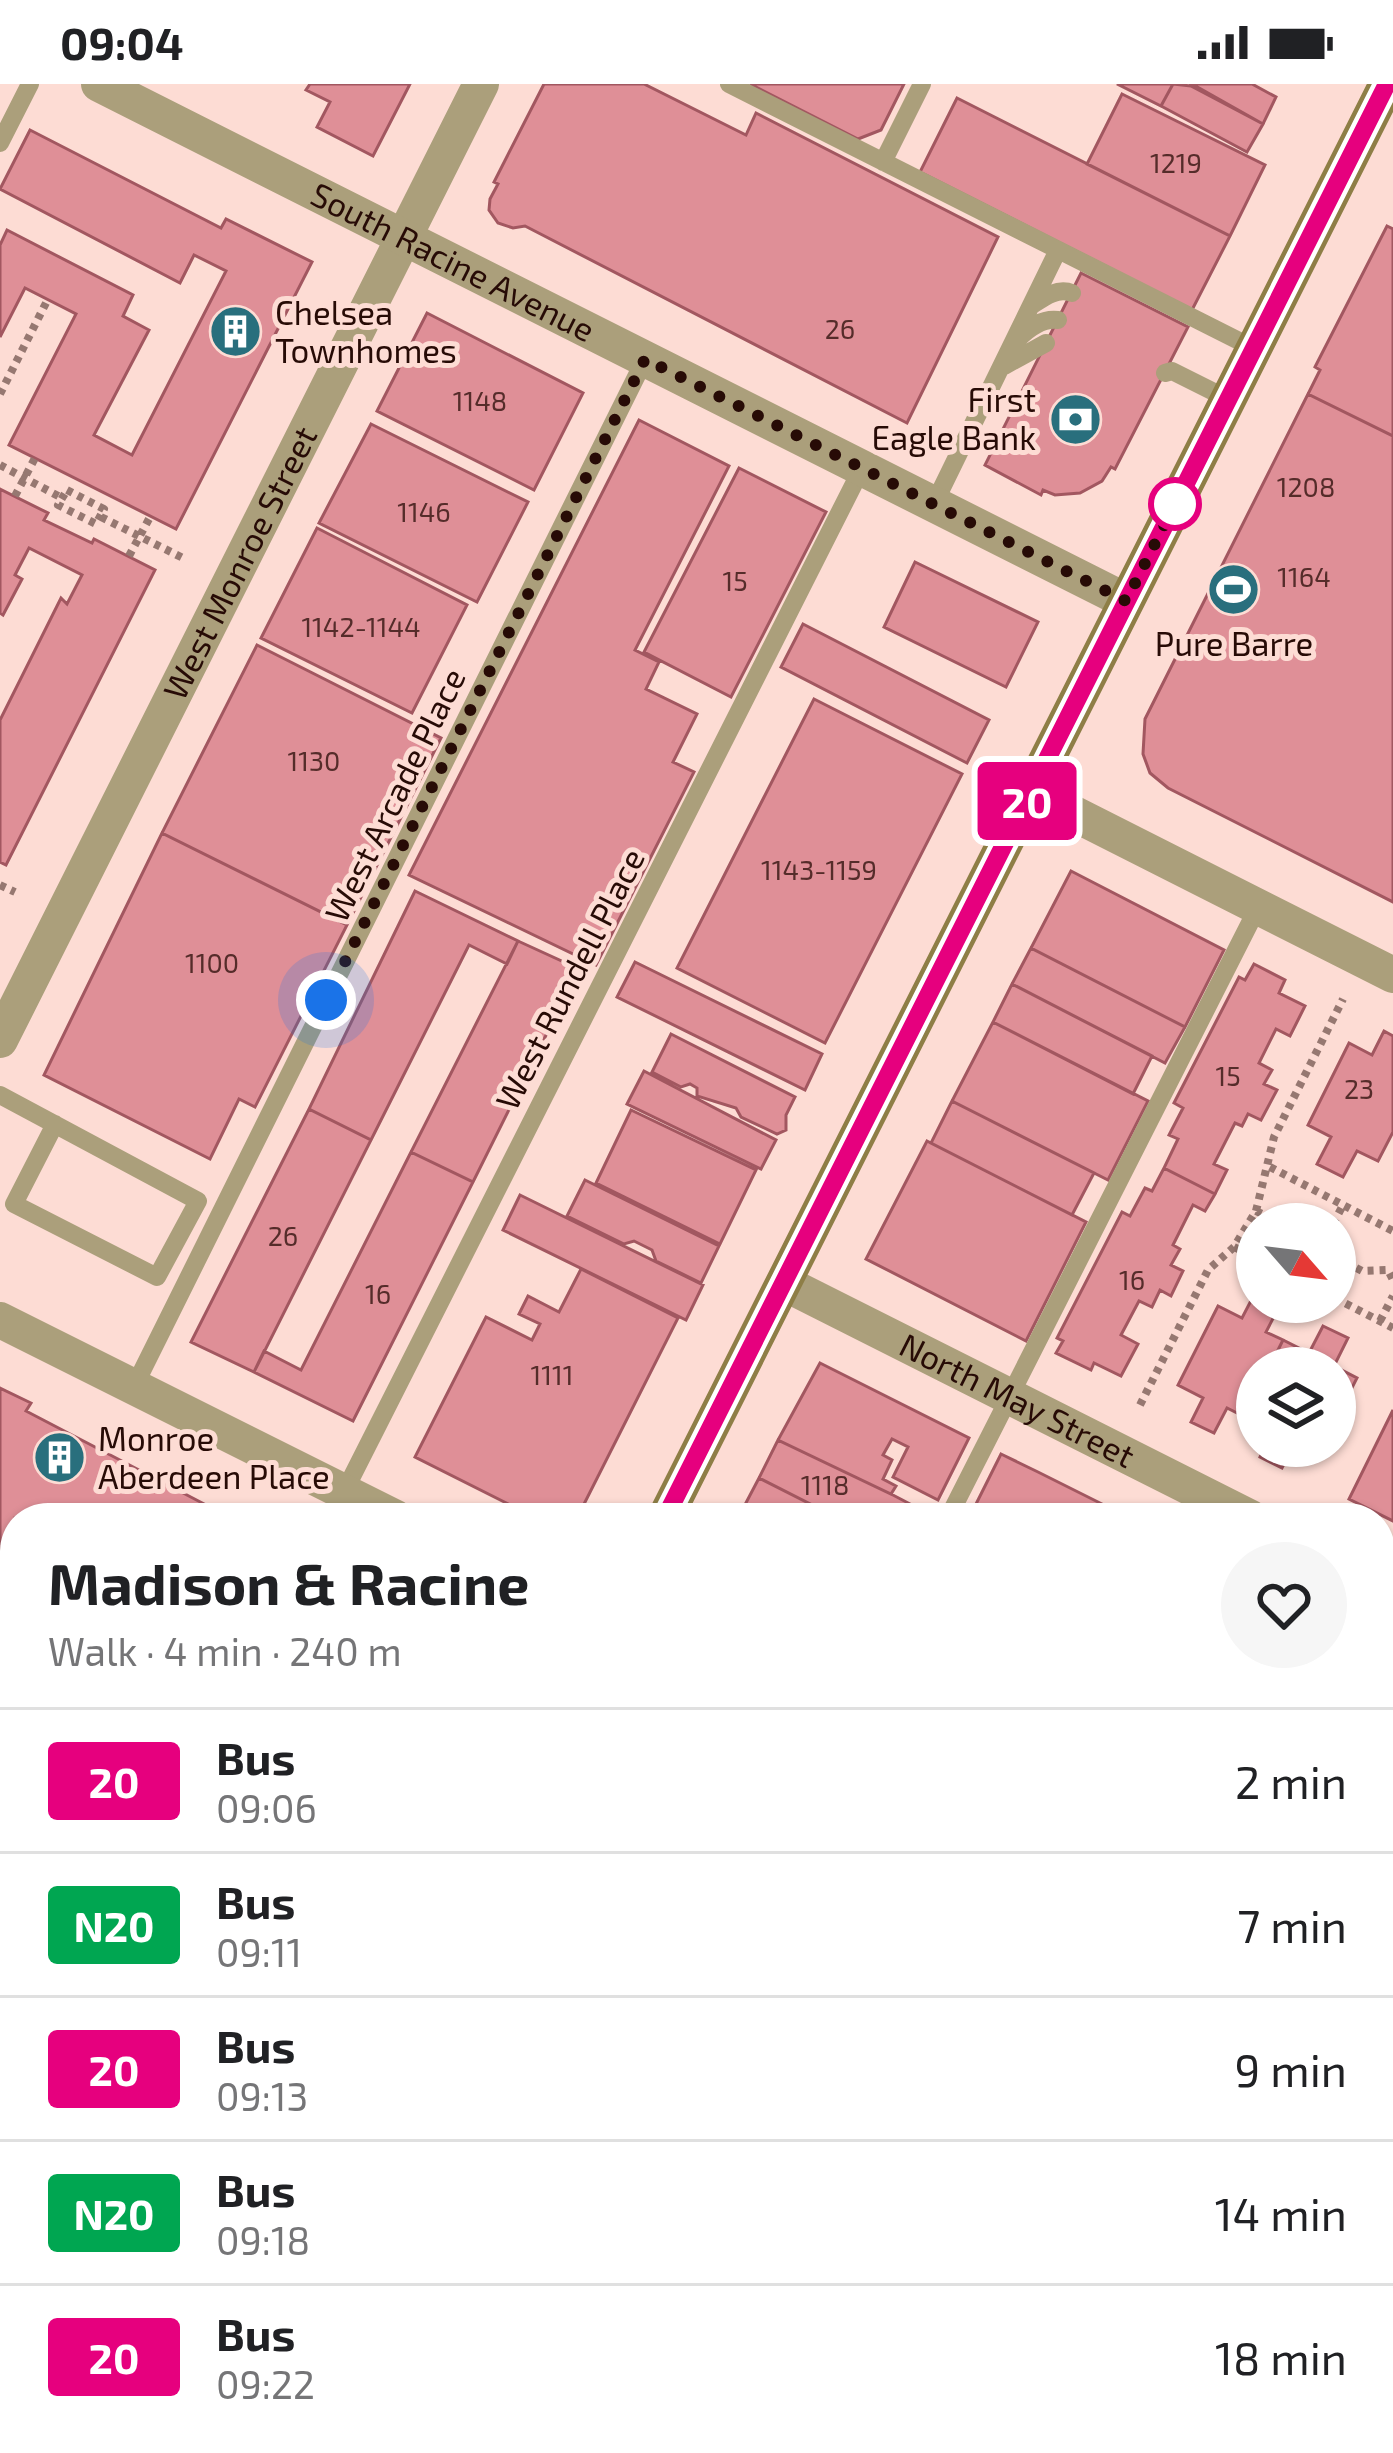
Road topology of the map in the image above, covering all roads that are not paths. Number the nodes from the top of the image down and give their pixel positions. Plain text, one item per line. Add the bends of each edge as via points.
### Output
1 (30, 84) edge
2 (99, 84) edge
3 (481, 84) edge
4 (729, 84) edge
5 (922, 84) edge
6 (1387, 84) edge
7 (0, 143) edge
8 (883, 162) junction
9 (404, 238) junction
10 (1058, 250) junction
11 (1072, 293) dead end
12 (1031, 306) junction
13 (1058, 320) dead end
14 (1046, 343) dead end
15 (1011, 347) junction
16 (1253, 348) junction
17 (645, 359) junction
18 (1000, 369) junction
19 (1168, 369) dead end
20 (1228, 399) junction
21 (862, 468) junction
22 (934, 504) junction
23 (1126, 601) junction
24 (1031, 792) junction
25 (1258, 907) junction
26 (1393, 975) edge
27 (0, 1040) edge
28 (0, 1095) edge
29 (55, 1124) junction
30 (784, 1283) junction
31 (0, 1320) edge
32 (134, 1387) junction
33 (1010, 1396) junction
34 (335, 1503) edge
35 (339, 1503) edge
36 (673, 1503) edge
37 (956, 1503) edge
38 (1221, 1503) edge

1 - 7 lane
2 - 9 street, South Racine Avenue
3 - 9 street, West Monroe Street
4 - 8 lane
5 - 8 lane
6 - 16 main road
8 - 10 lane
9 - 17 street, South Racine Avenue
9 - 27 street, West Monroe Street
10 - 12 lane
10 - 16 lane
11 - 12 lane
12 - 15 lane
13 - 15 lane via 1029,328
14 - 18 lane
15 - 18 lane
16 - 20 main road
17 - 21 street, South Racine Avenue
17 - 32 lane, West Arcade Place
18 - 22 lane
19 - 20 lane
20 - 23 main road
21 - 22 street, South Racine Avenue
21 - 35 lane, West Rundell Place
22 - 23 street, South Racine Avenue
23 - 24 main road
24 - 25 street
24 - 30 main road
25 - 26 street
25 - 33 lane
28 - 29 lane
29 - 29 lane via 198,1201 157,1277 14,1204
30 - 33 street, North May Street
30 - 36 main road
31 - 32 street
32 - 34 street
33 - 37 lane
33 - 38 street, North May Street

